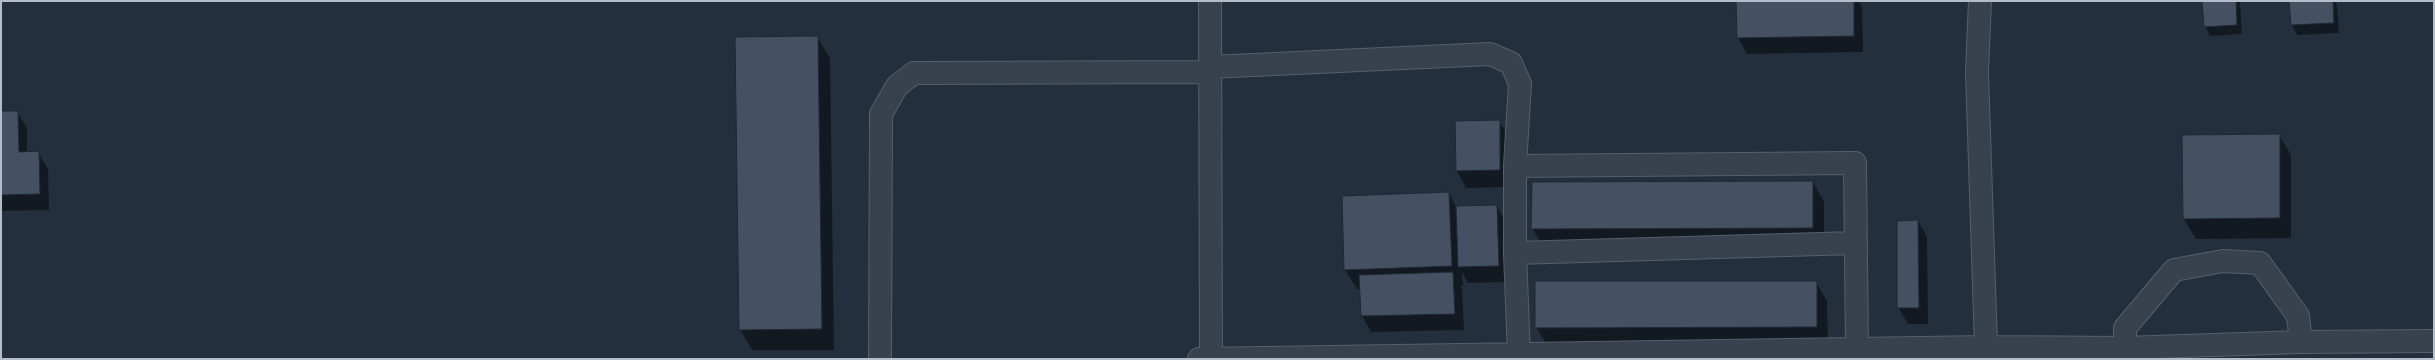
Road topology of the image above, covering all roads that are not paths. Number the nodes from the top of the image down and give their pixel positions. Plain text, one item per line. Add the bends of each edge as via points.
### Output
1 (1210, 1) edge
2 (1980, 1) edge
3 (1210, 70) junction
4 (1515, 166) junction
5 (1855, 243) junction
6 (1515, 253) junction
7 (2434, 341) edge
8 (2301, 342) junction
9 (1986, 347) junction
10 (2125, 348) junction
11 (1857, 350) junction
12 (1519, 354) junction
13 (880, 359) edge
14 (1199, 359) edge
15 (1211, 359) edge

1 - 3 lane
2 - 9 lane via 1977,72
3 - 4 lane via 1490,54 1511,63 1520,84
3 - 13 lane via 914,73 897,86 881,114
3 - 15 lane
4 - 5 lane via 1855,164
4 - 6 lane
5 - 6 lane
5 - 11 lane
6 - 12 lane
7 - 8 lane
8 - 10 lane
8 - 10 lane via 2298,316 2260,263 2223,261 2174,270 2125,328
9 - 10 lane
9 - 11 lane
11 - 12 lane
12 - 15 lane
14 - 15 lane

